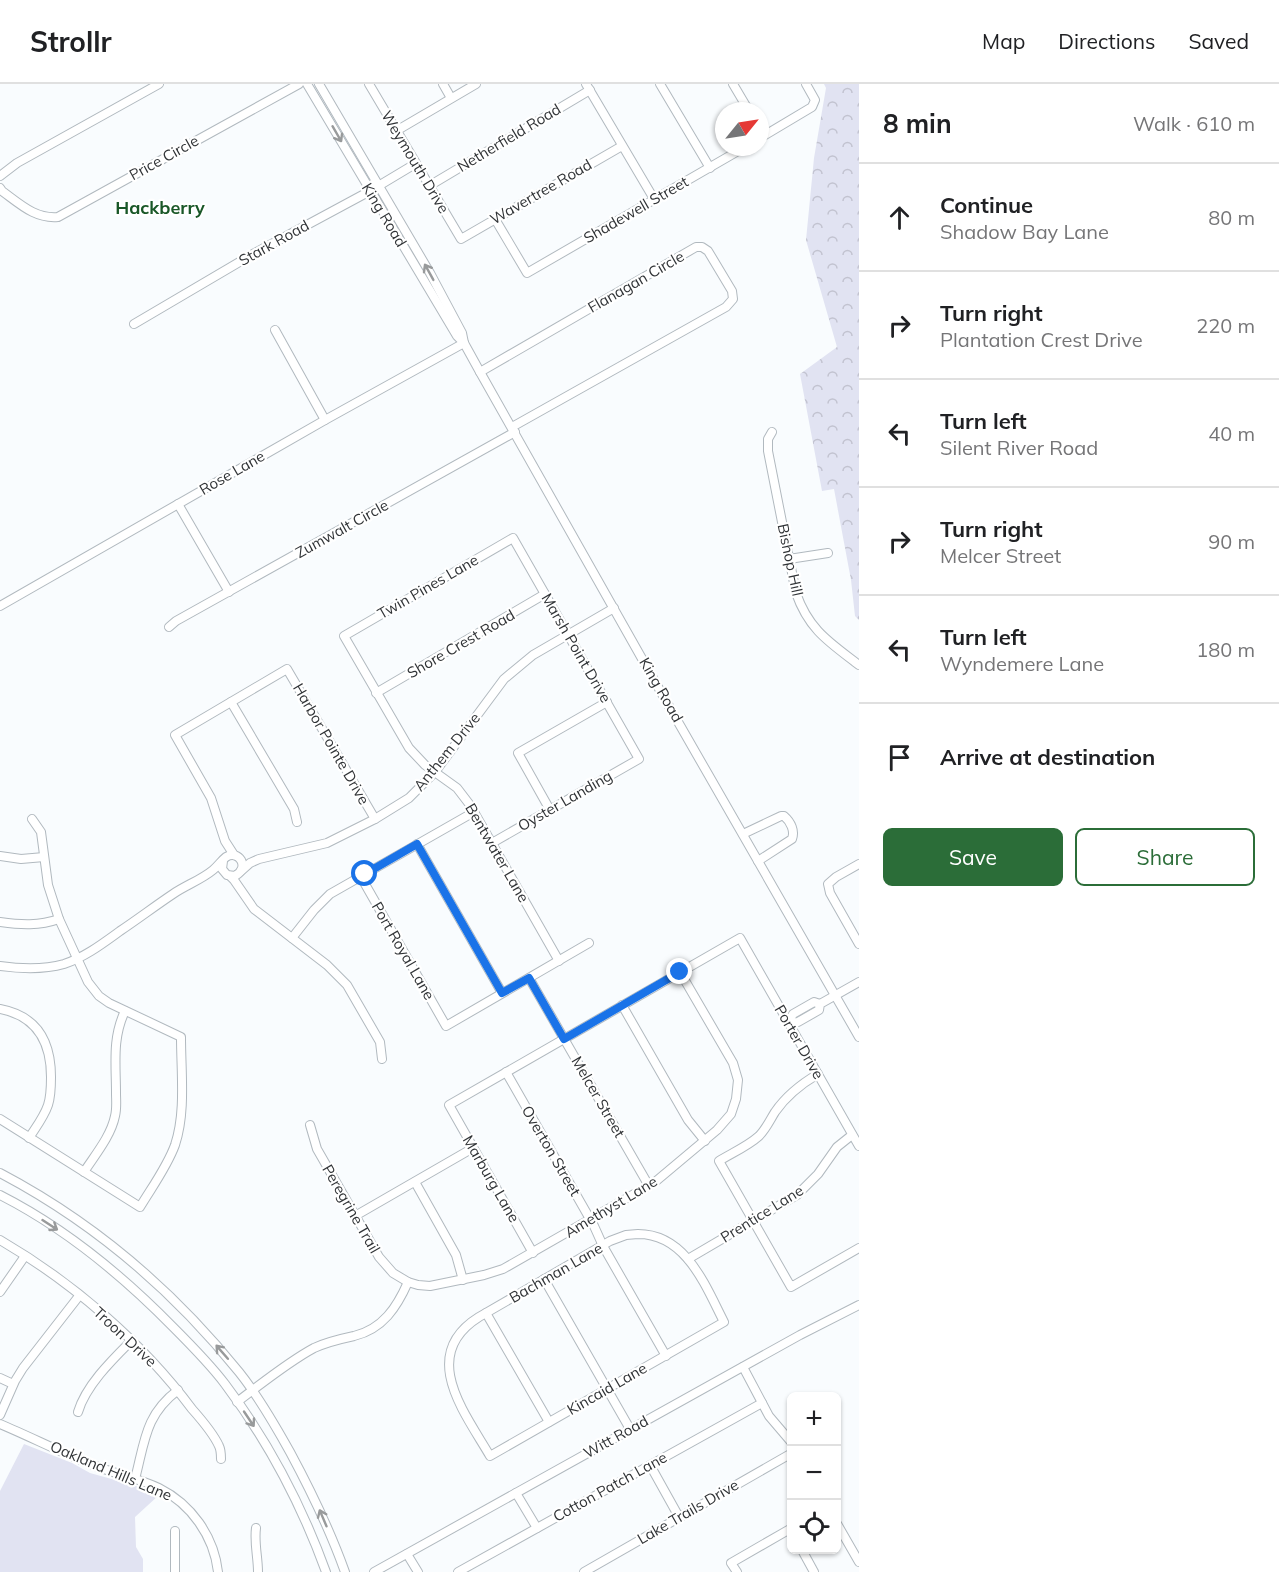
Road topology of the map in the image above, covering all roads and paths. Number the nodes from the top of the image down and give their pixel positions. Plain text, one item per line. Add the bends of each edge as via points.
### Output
1 (159, 84) edge
2 (299, 84) edge
3 (307, 84) edge
4 (319, 84) edge
5 (369, 84) edge
6 (443, 84) edge
7 (476, 84) edge
8 (660, 84) edge
9 (733, 84) edge
10 (806, 84) edge
11 (588, 87) edge
12 (451, 98) junction
13 (744, 102) edge
14 (333, 109) junction
15 (325, 114) junction
16 (769, 130) edge
17 (396, 131) junction
18 (622, 146) junction
19 (730, 156) edge
20 (415, 164) junction
21 (710, 168) junction
22 (0, 176) edge
23 (378, 186) junction
24 (429, 186) junction
25 (0, 188) edge
26 (370, 190) junction
27 (654, 199) junction
28 (495, 219) junction
29 (410, 239) junction
30 (461, 239) joint
31 (402, 244) junction
32 (134, 324) dead end
33 (275, 330) dead end
34 (464, 343) junction
35 (480, 372) junction
36 (325, 420) junction
37 (513, 430) junction
38 (772, 432) dead end
39 (178, 504) junction
40 (513, 538) joint
41 (828, 553) dead end
42 (789, 560) junction
43 (229, 592) junction
44 (545, 594) junction
45 (0, 606) edge
46 (614, 608) junction
47 (169, 627) dead end
48 (568, 634) junction
49 (344, 636) joint
50 (859, 665) edge
51 (376, 693) junction
52 (231, 702) junction
53 (607, 702) junction
54 (639, 759) joint
55 (435, 772) junction
56 (550, 810) junction
57 (474, 812) junction
58 (32, 819) dead end
59 (375, 819) junction
60 (297, 822) dead end
61 (743, 834) junction
62 (225, 841) junction
63 (492, 843) junction
64 (417, 844) junction
65 (0, 856) edge
66 (236, 856) junction
67 (44, 857) junction
68 (259, 859) junction
69 (223, 860) junction
70 (758, 861) junction
71 (859, 864) edge
72 (241, 872) junction
73 (205, 876) junction
74 (228, 876) junction
75 (361, 877) junction
76 (240, 889) junction
77 (60, 919) junction
78 (0, 922) edge
79 (292, 938) junction
80 (589, 943) dead end
81 (859, 943) edge
82 (77, 959) junction
83 (559, 961) junction
84 (0, 966) edge
85 (680, 972) junction
86 (529, 978) junction
87 (859, 982) edge
88 (502, 993) junction
89 (836, 996) junction
90 (622, 1005) junction
91 (0, 1009) edge
92 (125, 1011) junction
93 (788, 1023) junction
94 (859, 1036) edge
95 (564, 1039) junction
96 (382, 1059) dead end
97 (506, 1072) junction
98 (818, 1074) junction
99 (0, 1119) edge
100 (310, 1125) dead end
101 (852, 1135) junction
102 (29, 1138) junction
103 (705, 1141) junction
104 (859, 1146) edge
105 (473, 1148) junction
106 (84, 1172) junction
107 (0, 1173) edge
108 (415, 1182) junction
109 (649, 1186) junction
110 (0, 1195) edge
111 (356, 1216) junction
112 (591, 1220) junction
113 (753, 1222) junction
114 (0, 1240) edge
115 (603, 1246) junction
116 (859, 1248) edge
117 (533, 1253) junction
118 (26, 1256) junction
119 (688, 1259) junction
120 (544, 1279) junction
121 (463, 1280) junction
122 (408, 1282) junction
123 (0, 1292) edge
124 (80, 1296) junction
125 (859, 1305) edge
126 (486, 1312) junction
127 (132, 1340) junction
128 (666, 1356) junction
129 (743, 1366) junction
130 (0, 1378) edge
131 (14, 1384) junction
132 (608, 1389) junction
133 (178, 1390) junction
134 (253, 1390) junction
135 (237, 1401) junction
136 (762, 1403) junction
137 (78, 1412) dead end
138 (0, 1415) edge
139 (549, 1422) junction
140 (0, 1424) edge
141 (630, 1429) junction
142 (787, 1438) edge
143 (490, 1456) joint
144 (787, 1456) edge
145 (221, 1459) dead end
146 (650, 1465) junction
147 (135, 1479) junction
148 (516, 1493) junction
149 (679, 1516) junction
150 (256, 1528) dead end
151 (537, 1528) junction
152 (841, 1529) edge
153 (175, 1531) dead end
154 (787, 1532) edge
155 (407, 1554) junction
156 (804, 1554) edge
157 (859, 1562) edge
158 (377, 1571) edge
159 (175, 1572) edge
160 (218, 1572) edge
161 (258, 1572) edge
162 (326, 1572) edge
163 (345, 1572) edge
164 (418, 1572) edge
165 (458, 1572) edge
166 (584, 1572) edge
167 (737, 1572) edge
168 (814, 1572) edge

1 - 22 street
2 - 25 street, Price Circle via 58,217 37,215
3 - 15 street, King Road
4 - 14 street, King Road
5 - 17 street, Weymouth Drive
6 - 12 street
7 - 12 street
8 - 21 street
9 - 13 street
10 - 16 street via 814,97 812,107
11 - 18 street
11 - 24 street, Netherfield Road
12 - 17 street
14 - 15 street
14 - 23 street, King Road
15 -> 26 street, King Road
17 - 20 street, Weymouth Drive
18 - 27 street
18 - 28 street, Wavertree Road
19 - 21 street, Shadewell Street
20 - 23 street, Stark Road
20 - 24 street, Weymouth Drive
21 - 27 street, Shadewell Street
23 - 26 street, Stark Road
23 - 29 street, King Road
24 - 30 street, Weymouth Drive
26 - 31 street, King Road
26 - 32 street, Stark Road
27 - 28 street, Shadewell Street via 527,273
28 - 30 street, Wavertree Road
29 - 31 street
34 -> 29 street, King Road
31 - 34 street, King Road
33 - 36 street
34 - 35 street, King Road
34 - 36 street, Rose Lane
35 - 37 street, King Road
35 - 37 street, Flanagan Circle via 696,247 708,251 732,291 733,299 726,307
36 - 39 street, Rose Lane
37 - 43 street, Zumwalt Circle
37 - 46 street, King Road
38 - 42 street, Bishop Hill via 768,451
39 - 43 street
39 - 45 street, Rose Lane
40 - 44 street, Marsh Point Drive
40 - 49 street, Twin Pines Lane
41 - 42 street
42 - 50 street, Bishop Hill via 801,608 810,623
43 - 47 street, Zumwalt Circle
44 - 48 street, Marsh Point Drive
44 - 51 street, Shore Crest Road
46 - 48 street, Anthem Drive
46 - 61 street, King Road
48 - 53 street, Marsh Point Drive
48 - 55 street, Anthem Drive via 504,679
49 - 51 street, Bentwater Lane
51 - 55 street, Bentwater Lane via 409,748
52 - 59 street, Harbor Pointe Drive via 287,669
52 - 60 street via 294,809
52 - 62 street via 175,735 211,798
53 - 54 street, Marsh Point Drive
53 - 56 street via 518,753
54 - 56 street, Oyster Landing
55 - 57 street, Bentwater Lane via 457,789
55 - 59 street, Anthem Drive via 409,798
56 - 63 street, Oyster Landing
57 - 63 street, Bentwater Lane
57 - 64 street
58 - 67 street via 40,832
59 - 68 street, Anthem Drive via 327,843
61 - 70 street, King Road
61 - 70 street via 781,816 791,824 790,841
62 - 66 street
62 - 69 street
63 - 83 street, Bentwater Lane
64 - 75 street
64 - 88 street
65 - 67 street
66 - 68 street, Anthem Drive
66 - 69 street via 229,855
66 - 72 street via 242,863
67 - 77 street via 48,885
68 - 72 street, Anthem Drive
69 - 73 street
69 - 74 street via 222,869
70 - 89 street, King Road
71 - 81 street via 828,884
72 - 74 street
72 - 76 street
73 - 74 street
73 - 82 street
74 - 76 street
75 - 79 street via 330,894
75 - 88 street, Port Royal Lane via 446,1026
76 - 79 street via 254,909
77 - 78 street via 34,925
77 - 82 street
79 - 96 street via 347,985 380,1042
80 - 83 street
82 - 84 street via 40,968
82 - 92 street via 95,992
83 - 86 street
85 - 90 street
85 - 93 street, Porter Drive via 740,938
85 - 103 street, Amethyst Lane via 733,1063 738,1080 731,1114
86 - 88 street
86 - 95 street, Melcer Street
87 - 89 street
89 - 93 street via 820,1004 819,1011
89 - 94 street, King Road
90 - 95 street
90 - 103 street via 691,1124
91 - 102 street via 28,1020 42,1037 50,1056 51,1091 45,1112
92 - 106 street via 116,1038 114,1120
92 - 106 street via 181,1037 182,1103 178,1133 166,1164 140,1207
93 - 98 street, Porter Drive
95 - 97 street
95 - 109 street, Melcer Street
97 - 105 street, Marburg Lane via 449,1105
97 - 112 street, Overton Street
98 - 101 street, Porter Drive
98 - 113 street via 790,1095 758,1137 719,1161
99 - 102 street
100 - 111 street, Peregrine Trail via 317,1149
101 - 104 street, Porter Drive
101 - 113 street, Prentice Lane via 837,1147 803,1191
102 - 106 street
103 - 109 street, Amethyst Lane
105 - 108 street
105 - 117 street, Marburg Lane
134 -> 107 street via 179,1305 124,1253 63,1210
108 - 111 street
108 - 121 street via 456,1255
109 - 112 street, Amethyst Lane
110 -> 135 street via 48,1223 120,1276 195,1348
111 - 122 street, Peregrine Trail via 382,1261
112 - 115 street, Overton Street
112 - 117 street, Amethyst Lane
113 - 116 street via 791,1287
113 - 119 street, Prentice Lane
114 - 118 street, Troon Drive
115 - 119 street, Bachman Lane via 632,1234 644,1234 676,1246
115 - 120 street, Bachman Lane
115 - 128 street, Overton Street
117 - 121 street, Amethyst Lane via 496,1271
118 - 123 street
118 - 124 street, Troon Drive
119 - 128 street, Kincaid Lane via 724,1322
120 - 126 street, Bachman Lane
120 - 132 street
121 - 122 street, Amethyst Lane via 430,1286
122 - 134 street via 396,1306 378,1325 306,1353
124 - 127 street, Troon Drive
124 - 131 street
125 - 129 street, Witt Road
126 - 139 street
126 - 143 street, Bachman Lane via 459,1335 449,1360 450,1383
127 - 133 street, Troon Drive
127 - 137 street via 101,1374
128 - 132 street, Kincaid Lane
129 - 136 street
129 - 141 street, Witt Road
130 - 131 street
131 - 138 street
132 - 139 street, Kincaid Lane
132 - 141 street
133 - 145 street, Troon Drive via 219,1447
133 - 147 street via 153,1417
134 - 135 street
163 -> 134 street via 310,1488
135 -> 162 street via 294,1497
136 - 142 street
136 - 146 street, Cotton Patch Lane
139 - 143 street, Kincaid Lane
140 - 147 street, Oakland Hills Lane via 95,1466
141 - 148 street, Witt Road
144 - 149 street, Lake Trails Drive
146 - 149 street
146 - 151 street, Cotton Patch Lane
147 - 160 street, Oakland Hills Lane via 158,1487 190,1510 210,1542
148 - 151 street
148 - 155 street, Witt Road
149 - 166 street, Lake Trails Drive
150 - 161 street
151 - 165 street, Cotton Patch Lane
152 - 157 street
153 - 159 street
154 - 167 street via 731,1563
155 - 158 street, Witt Road
155 - 164 street
156 - 168 street

